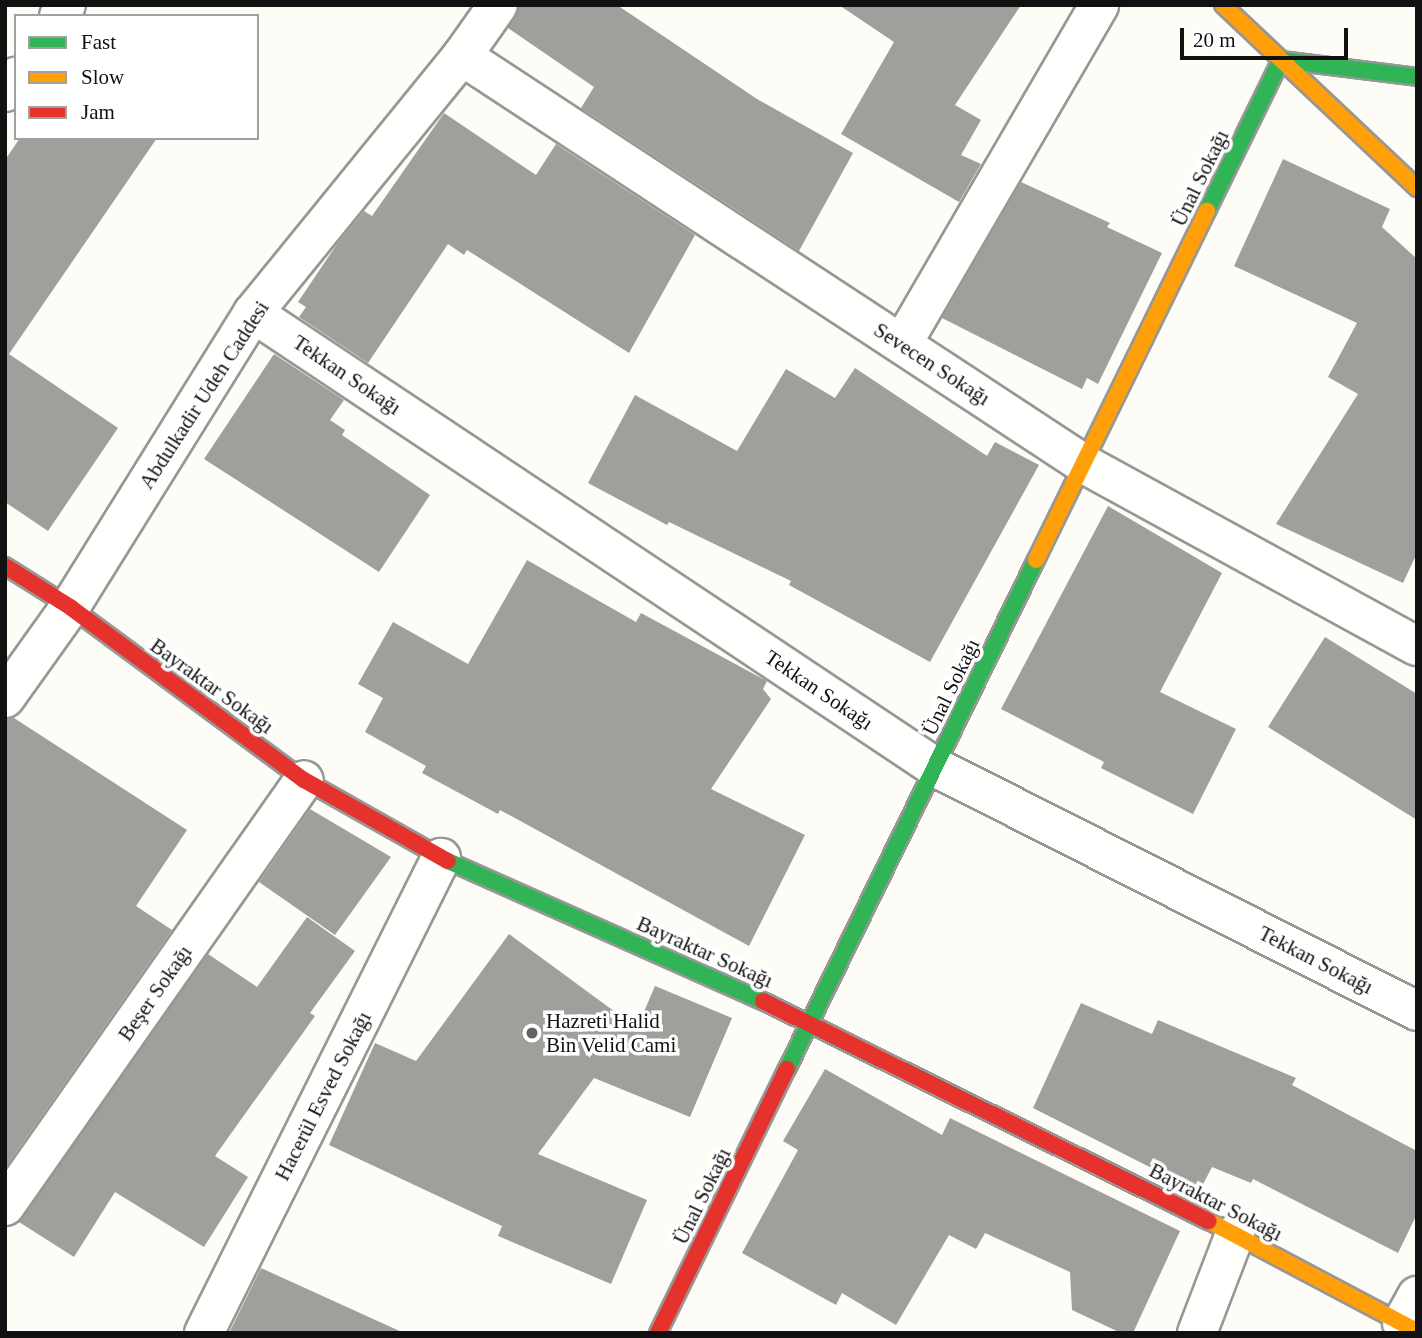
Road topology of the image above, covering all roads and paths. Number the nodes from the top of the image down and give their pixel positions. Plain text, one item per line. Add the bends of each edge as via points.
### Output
1 (498, 5) edge
2 (1099, 5) edge
3 (1223, 5) edge
4 (462, 56) junction
5 (1281, 60) junction
6 (1417, 76) edge
7 (1417, 188) edge
8 (253, 313) junction
9 (902, 344) junction
10 (1084, 464) junction
11 (5, 566) edge
12 (70, 607) junction
13 (1417, 646) edge
14 (5, 698) edge
15 (935, 767) junction
16 (304, 780) junction
17 (441, 858) junction
18 (1417, 1011) edge
19 (811, 1022) junction
20 (5, 1206) edge
21 (1235, 1234) junction
22 (1412, 1317) edge
23 (204, 1333) edge
24 (658, 1333) edge
25 (1197, 1333) edge

1 - 4 street, Abdulkadir Udeh Caddesi
2 - 9 street
3 - 5 street
4 - 8 street, Abdulkadir Udeh Caddesi
4 - 9 street, Sevecen Sokağı
5 - 6 street
5 - 7 street
5 - 10 street, Ünal Sokağı
8 - 12 street, Abdulkadir Udeh Caddesi
8 - 15 street, Tekkan Sokağı
9 - 10 street, Sevecen Sokağı
10 - 13 street, Sevecen Sokağı
10 - 15 street, Ünal Sokağı
11 - 12 street, Bayraktar Sokağı
12 - 14 street, Abdulkadir Udeh Caddesi
12 - 16 street, Bayraktar Sokağı
15 - 18 street, Tekkan Sokağı
15 - 19 street, Ünal Sokağı
16 - 17 street, Bayraktar Sokağı
16 - 20 street, Beşer Sokağı
17 - 19 street, Bayraktar Sokağı
17 - 23 street, Hacerül Esved Sokağı
19 - 21 street, Bayraktar Sokağı
19 - 24 street, Ünal Sokağı
21 - 22 street, Bayraktar Sokağı
21 - 25 street

